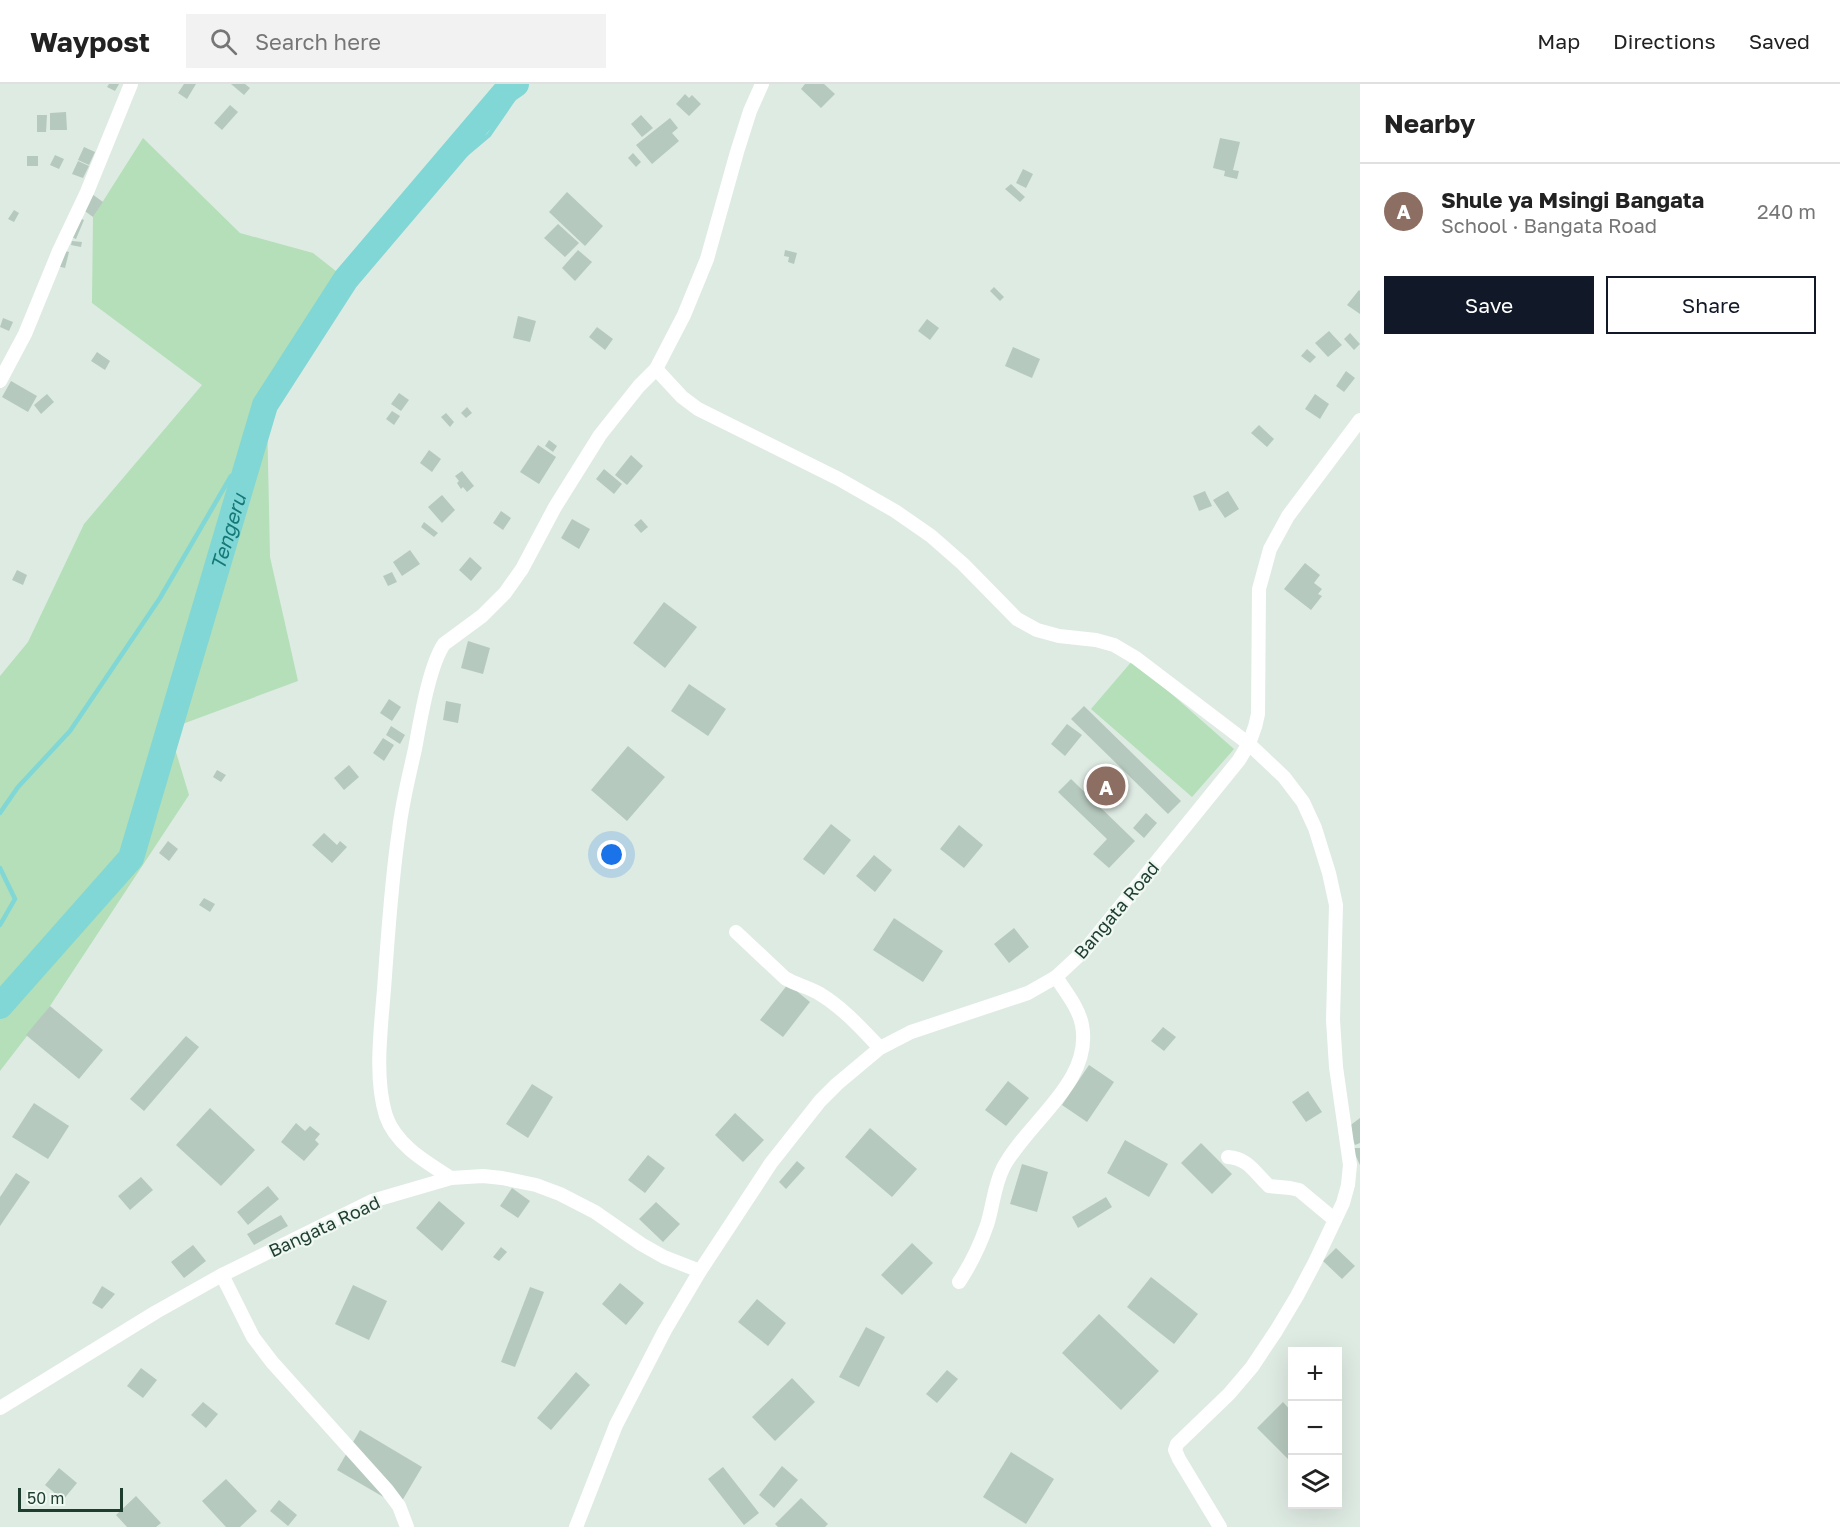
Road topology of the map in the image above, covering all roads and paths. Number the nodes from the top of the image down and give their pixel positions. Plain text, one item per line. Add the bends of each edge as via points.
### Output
1 (130, 84) edge
2 (762, 84) edge
3 (656, 369) junction
4 (0, 381) edge
5 (1360, 420) edge
6 (1249, 744) junction
7 (736, 932) dead end
8 (1056, 977) junction
9 (880, 1048) junction
10 (1228, 1157) dead end
11 (451, 1178) junction
12 (1335, 1220) junction
13 (700, 1271) junction
14 (222, 1275) junction
15 (959, 1282) dead end
16 (0, 1408) edge
17 (407, 1527) edge
18 (576, 1527) edge
19 (1220, 1527) edge

1 - 4 street via 25,334
2 - 3 street via 740,142 707,259
3 - 6 street via 698,409 840,479 895,511 963,564 1017,619 1059,636 1114,645
3 - 11 street via 600,435 505,593 440,650 420,720 393,870 380,1085 387,1117 397,1136
5 - 6 street, Bangata Road via 1288,516 1270,549 1259,589 1260,700
6 - 8 street, Bangata Road via 1229,774 1092,941
6 - 12 street via 1303,801 1322,850 1336,905 1333,1020 1350,1165 1348,1185
7 - 9 street via 793,984 836,1004
8 - 9 street, Bangata Road via 1028,993 911,1032
8 - 15 street via 1082,1024 1080,1057 1070,1082 1012,1152 1002,1170 984,1232
9 - 13 street, Bangata Road via 820,1101 771,1162
10 - 12 street via 1244,1161 1269,1186 1299,1190
11 - 13 street, Bangata Road via 502,1178 536,1185 595,1212 664,1257
11 - 14 street, Bangata Road via 372,1201
12 - 19 street via 1297,1296 1252,1367 1177,1444 1179,1459
13 - 18 street, Bangata Road via 616,1425
14 - 16 street, Bangata Road
14 - 17 street via 253,1337 298,1393 387,1490

